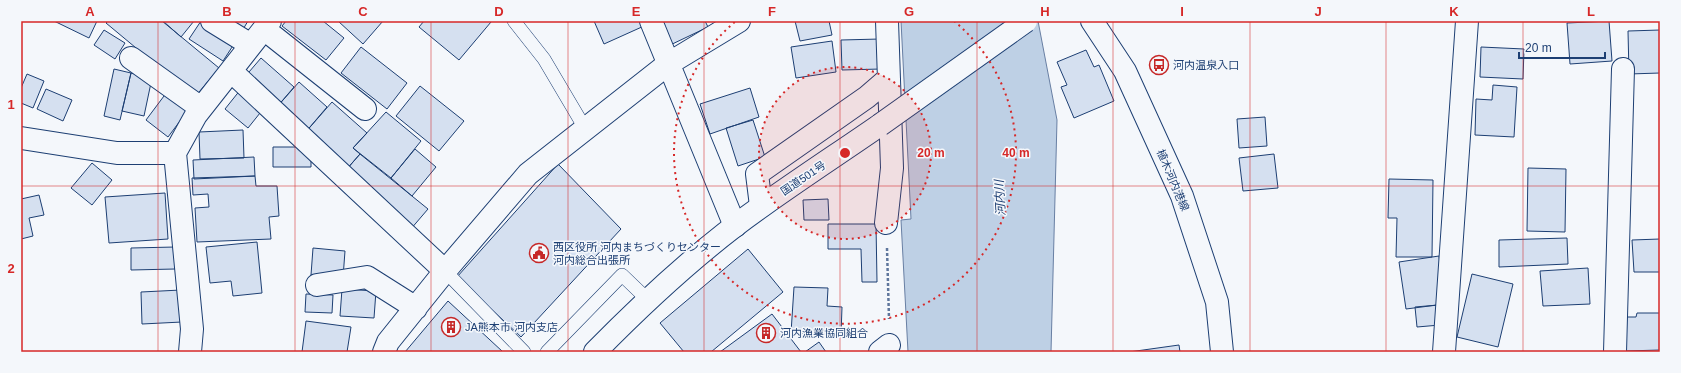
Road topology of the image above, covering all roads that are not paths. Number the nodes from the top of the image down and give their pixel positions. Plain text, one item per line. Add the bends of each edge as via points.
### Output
1 (212, 21) edge
2 (514, 21) edge
3 (651, 21) edge
4 (739, 21) edge
5 (887, 21) edge
6 (1026, 21) edge
7 (1092, 21) edge
8 (1467, 21) edge
9 (262, 31) edge
10 (131, 58) dead end
11 (668, 64) junction
12 (1623, 69) dead end
13 (231, 71) junction
14 (889, 78) junction
15 (201, 108) junction
16 (365, 110) dead end
17 (586, 130) junction
18 (21, 138) edge
19 (175, 153) junction
20 (761, 206) junction
21 (886, 223) road end
22 (735, 226) junction
23 (445, 271) junction
24 (317, 285) dead end
25 (647, 299) junction
26 (416, 308) junction
27 (190, 352) edge
28 (384, 352) edge
29 (524, 352) edge
30 (547, 352) edge
31 (595, 352) edge
32 (1222, 352) edge
33 (1444, 352) edge
34 (1615, 352) edge

1 - 9 main road
2 - 17 lane via 544,59
3 - 11 main road
4 - 11 main road
5 - 14 main road
6 - 20 main road, 国道501号, bridge
7 - 32 main road, 植木河内港線 via 1124,71 1182,196 1217,302
8 - 33 main road
9 - 13 main road
9 - 16 main road
10 - 15 main road
11 - 17 main road
11 - 22 main road
12 - 34 main road
13 - 15 main road
13 - 23 main road
14 - 20 main road via 867,97 757,174
14 - 21 main road via 892,168
15 - 19 main road
17 - 23 main road via 528,174
18 - 19 main road via 117,153
19 - 27 main road via 192,329
20 - 22 main road, 国道501号
22 - 25 main road, 国道501号
23 - 26 main road
23 - 29 lane
24 - 26 main road via 367,278
25 - 30 lane via 622,275
25 - 31 main road, 国道501号
26 - 28 main road via 388,342

